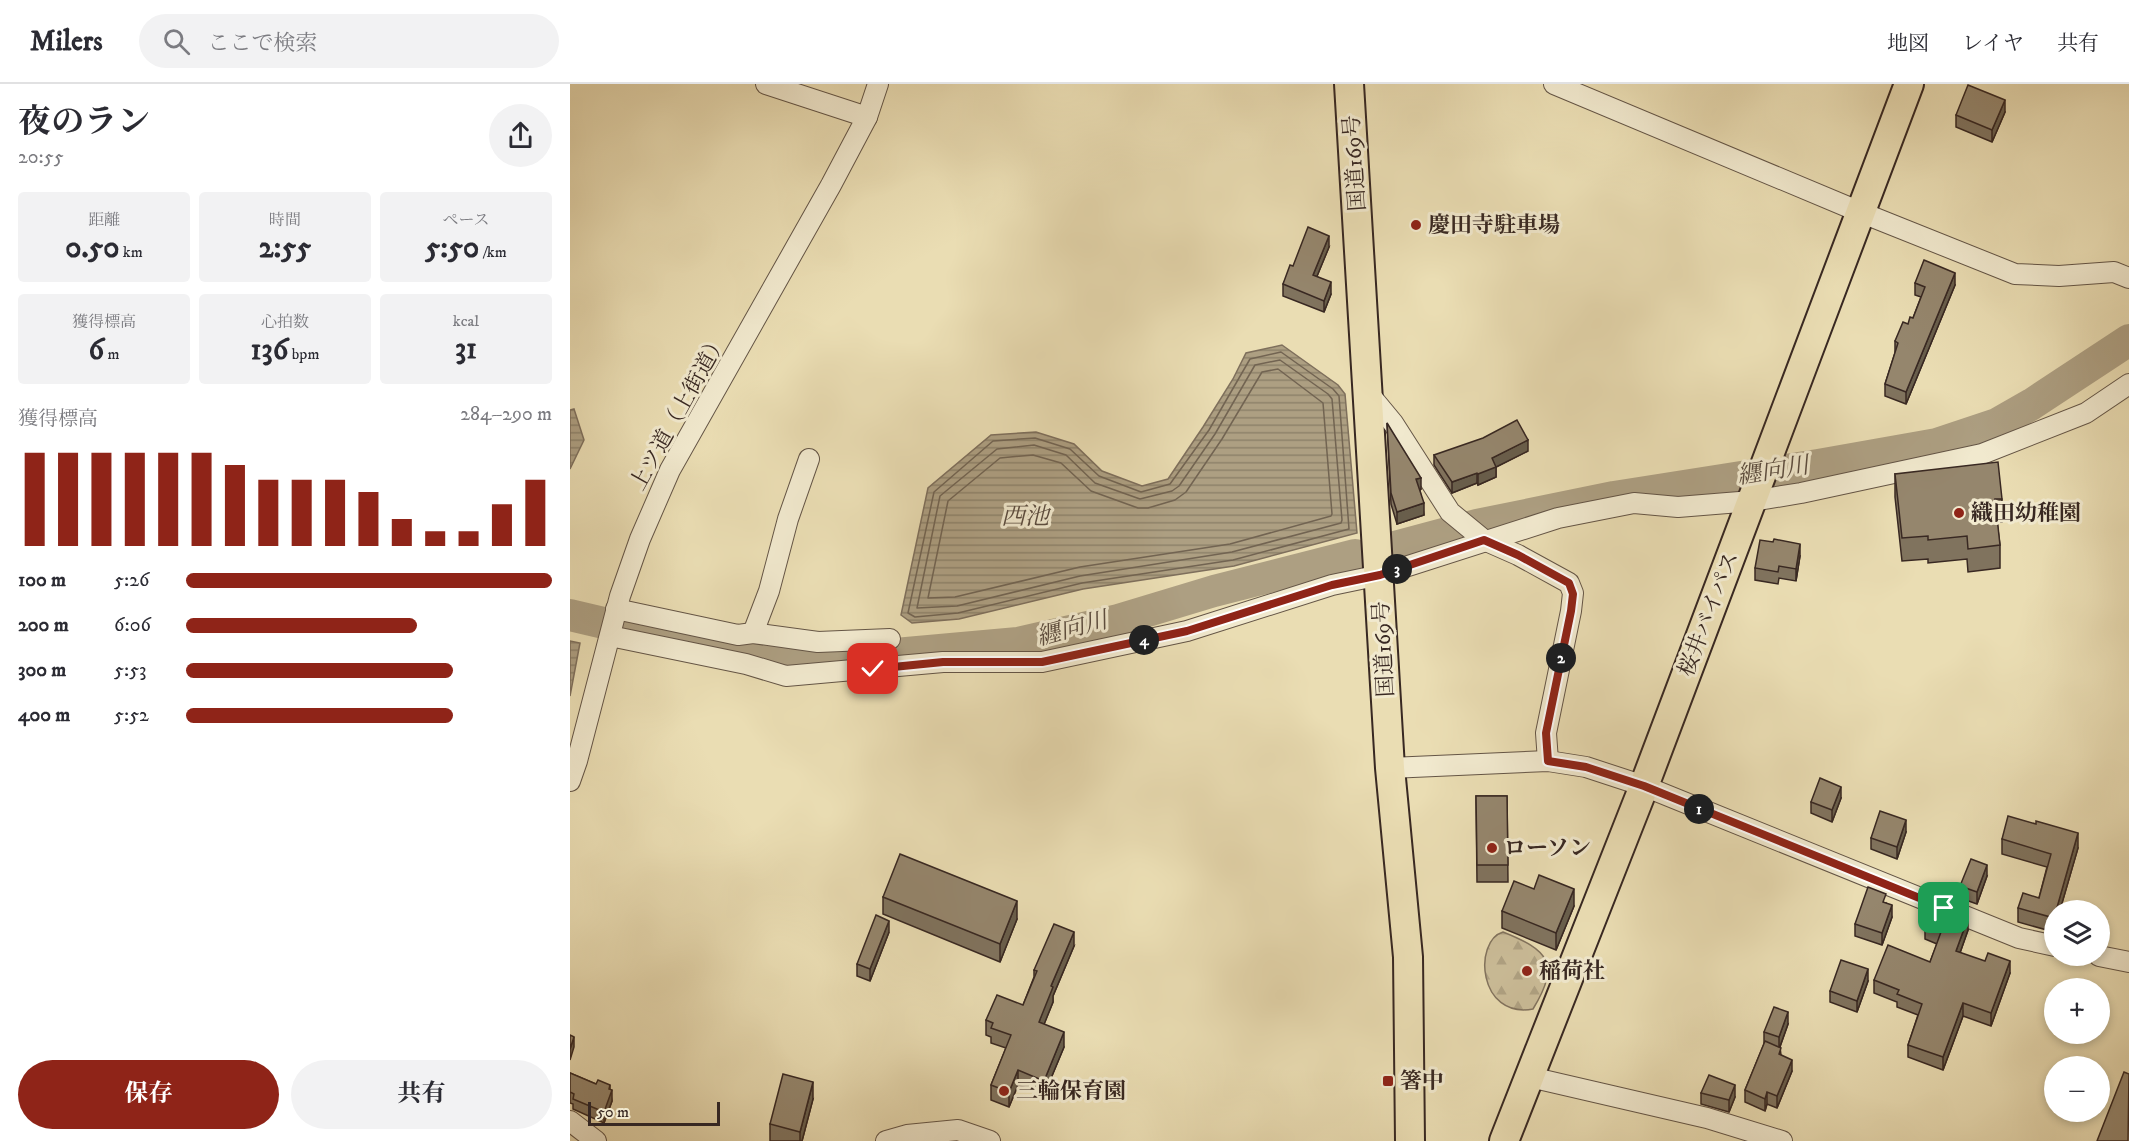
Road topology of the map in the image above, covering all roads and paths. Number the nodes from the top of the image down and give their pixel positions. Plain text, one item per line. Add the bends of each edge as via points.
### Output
1 (766, 84) edge
2 (878, 84) edge
3 (1349, 84) edge
4 (1554, 84) edge
5 (1909, 84) edge
6 (867, 117) junction
7 (1860, 212) junction
8 (2129, 278) edge
9 (2129, 384) edge
10 (1369, 394) junction
11 (809, 459) dead end
12 (1755, 493) junction
13 (1482, 539) junction
14 (1380, 575) junction
15 (616, 611) junction
16 (753, 633) junction
17 (610, 635) junction
18 (890, 639) dead end
19 (1548, 761) junction
20 (1390, 768) junction
21 (570, 781) edge
22 (1644, 786) junction
23 (2044, 944) edge
24 (2110, 958) edge
25 (2129, 962) edge
26 (1530, 1077) junction
27 (570, 1121) edge
28 (596, 1141) edge
29 (886, 1141) edge
30 (990, 1141) edge
31 (1410, 1141) edge
32 (1504, 1141) edge
33 (1782, 1141) edge

1 - 6 street
2 - 6 street, 上ツ道（上街道）
3 - 10 highway, 国道169号
4 - 7 street
5 - 7 highway, 桜井バイパス
6 - 15 street, 上ツ道（上街道） via 670,470 640,539
7 - 8 street via 2015,273 2059,276 2114,272
7 - 12 highway, 桜井バイパス
9 - 12 street via 2086,412 1982,454 1801,493
10 - 13 street via 1393,423 1450,512
10 - 14 highway, 国道169号
11 - 16 street
12 - 13 street via 1678,507 1634,503
12 - 22 highway, 桜井バイパス
13 - 14 street
13 - 19 street via 1569,583 1573,594 1546,733
14 - 17 street via 1332,585 1187,631 1042,662 943,662 786,676
14 - 20 highway, 国道169号
15 - 16 street via 738,635
15 - 17 street, 上ツ道（上街道）
16 - 18 street via 818,642
17 - 21 street, 上ツ道（上街道）
19 - 20 street
19 - 22 street via 1586,767
20 - 31 highway, 国道169号 via 1408,957
22 - 23 street via 2019,938
22 - 26 highway, 桜井バイパス
24 - 25 street
26 - 32 highway, 桜井バイパス
26 - 33 street
27 - 28 street
29 - 30 street via 958,1130

